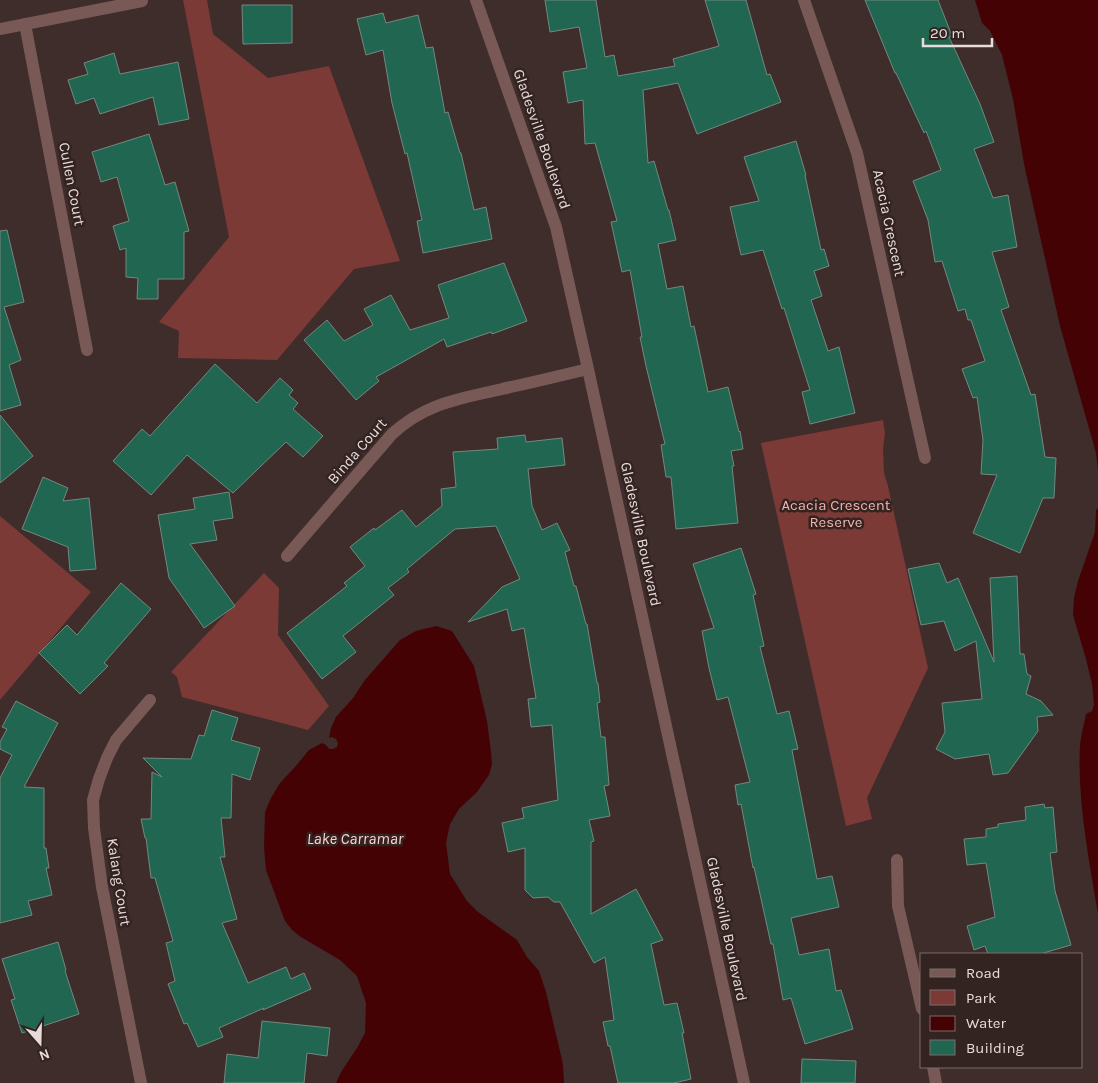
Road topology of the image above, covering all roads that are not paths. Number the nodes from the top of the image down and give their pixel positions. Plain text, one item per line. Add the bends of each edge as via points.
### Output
1 (476, 0) edge
2 (804, 0) edge
3 (142, 1) dead end
4 (25, 24) junction
5 (0, 30) edge
6 (87, 350) dead end
7 (588, 369) junction
8 (925, 458) dead end
9 (287, 556) dead end
10 (150, 700) dead end
11 (897, 860) dead end
12 (920, 1000) edge
13 (934, 1068) edge
14 (142, 1083) edge
15 (744, 1083) edge
16 (936, 1083) edge

1 - 7 street, Gladesville Boulevard via 556,227
2 - 8 street, Acacia Crescent via 857,153
3 - 4 street
4 - 5 street
4 - 6 street, Cullen Court
7 - 9 street, Binda Court via 450,402 412,417 392,434
7 - 15 street, Gladesville Boulevard
10 - 14 street, Kalang Court via 116,740 99,779 94,800 94,828 102,887
11 - 12 street via 898,906
13 - 16 street

